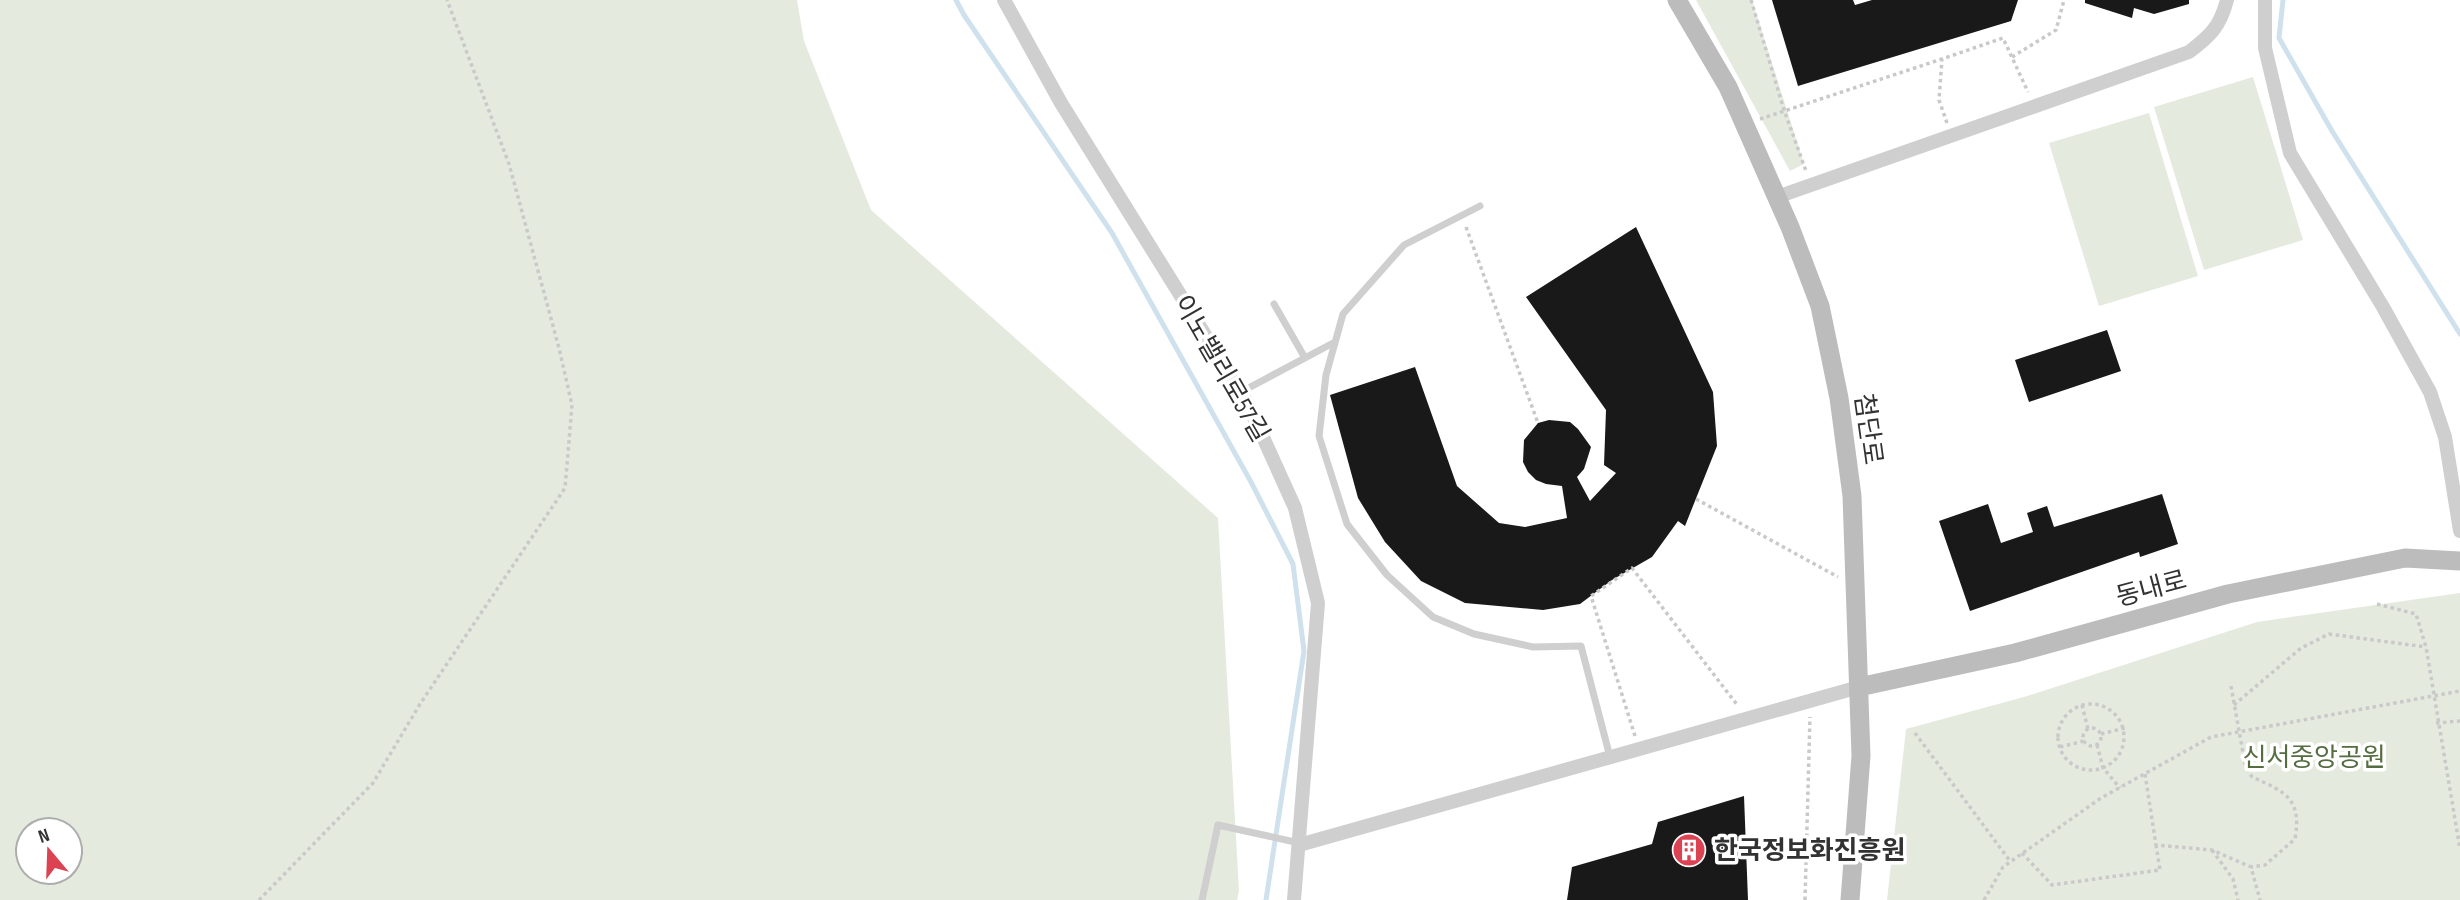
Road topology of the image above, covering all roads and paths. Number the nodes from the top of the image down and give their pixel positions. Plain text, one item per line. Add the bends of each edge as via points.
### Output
1 (447, 0) edge
2 (1004, 0) edge
3 (1677, 0) edge
4 (1751, 0) edge
5 (2064, 0) edge
6 (2227, 0) edge
7 (2265, 0) edge
8 (2012, 57) junction
9 (1942, 59) junction
10 (2034, 106) junction
11 (1784, 110) junction
12 (1744, 124) junction
13 (1952, 135) junction
14 (1807, 173) dead end
15 (1777, 197) junction
16 (1480, 206) dead end
17 (1462, 216) junction
18 (1274, 304) dead end
19 (1335, 342) junction
20 (1305, 358) junction
21 (1241, 391) junction
22 (1538, 424) dead end
23 (1696, 499) dead end
24 (2460, 531) edge
25 (2460, 561) edge
26 (1856, 587) junction
27 (2377, 604) dead end
28 (2426, 647) junction
29 (2231, 686) dead end
30 (1859, 687) junction
31 (2460, 691) edge
32 (1811, 701) junction
33 (2082, 705) junction
34 (2234, 705) junction
35 (1747, 719) junction
36 (2460, 721) edge
37 (2436, 723) dead end
38 (2125, 728) dead end
39 (2088, 729) junction
40 (2239, 732) junction
41 (1915, 733) dead end
42 (2101, 734) junction
43 (2084, 741) junction
44 (2096, 745) junction
45 (2060, 747) junction
46 (1639, 749) junction
47 (1610, 757) junction
48 (2103, 768) junction
49 (2145, 774) junction
50 (2120, 788) junction
51 (2460, 799) edge
52 (2452, 800) junction
53 (1301, 845) junction
54 (2156, 845) junction
55 (2460, 849) edge
56 (2212, 850) junction
57 (2022, 853) junction
58 (2010, 861) junction
59 (2250, 867) junction
60 (259, 900) edge
61 (1202, 900) edge
62 (1294, 900) edge
63 (1805, 900) edge
64 (1850, 900) edge
65 (1984, 900) edge
66 (2238, 900) edge
67 (2260, 900) edge

1 - 60 path via 509,164 559,348 572,405 565,488 420,704 373,783
2 - 21 street, 이노밸리로57길 via 1061,103
3 - 12 street, 첨단로 via 1728,87
4 - 11 path
5 - 8 path via 2056,30
6 - 10 street via 2222,20 2189,52
7 - 24 street via 2265,48 2290,153 2430,393 2445,437
8 - 9 path via 2003,38
8 - 10 path
9 - 11 path
9 - 13 path via 1939,100
10 - 13 street
11 - 12 path
11 - 14 path
12 - 15 street, 첨단로
13 - 15 street
15 - 26 street, 첨단로 via 1820,306 1839,398 1852,496
16 - 17 lane
17 - 19 lane via 1404,245 1343,314
17 - 22 path
18 - 20 lane
19 - 20 lane
19 - 47 lane via 1319,436 1347,524 1387,575 1433,617 1474,634 1533,647 1581,646
20 - 21 lane
21 - 53 street, 이노밸리로57길 via 1295,508 1318,603
23 - 26 path
25 - 30 street, 동내로 via 2405,558 2228,594 2015,653
26 - 30 street, 첨단로
27 - 28 path via 2416,614
28 - 34 path via 2329,634 2301,648
28 - 52 path
29 - 34 path
30 - 32 street
30 - 64 street, 첨단로 via 1861,756
31 - 40 path
32 - 35 street
32 - 63 path
33 - 39 path
33 - 45 path via 2060,727
33 - 48 path via 2104,707 2124,732 2119,754
34 - 40 path
35 - 46 street
35 - 46 path via 1632,568 1591,596
36 - 37 path
38 - 42 path
39 - 42 path
39 - 43 path
40 - 49 path via 2211,737
40 - 59 path via 2252,777 2274,786 2294,804 2299,818 2295,839 2265,865
41 - 58 path
42 - 44 path
43 - 44 path
43 - 45 path
44 - 48 path
45 - 48 path via 2065,757 2082,769
46 - 47 street
47 - 53 street
48 - 50 path
49 - 50 path
49 - 54 path
50 - 57 path
51 - 52 path
52 - 55 path
53 - 61 lane, bridge via 1218,825
53 - 62 street, 이노밸리로57길
54 - 56 path
54 - 57 path via 2160,870 2052,885
56 - 59 path
56 - 66 path via 2233,879
57 - 58 path
58 - 65 path
59 - 67 path

